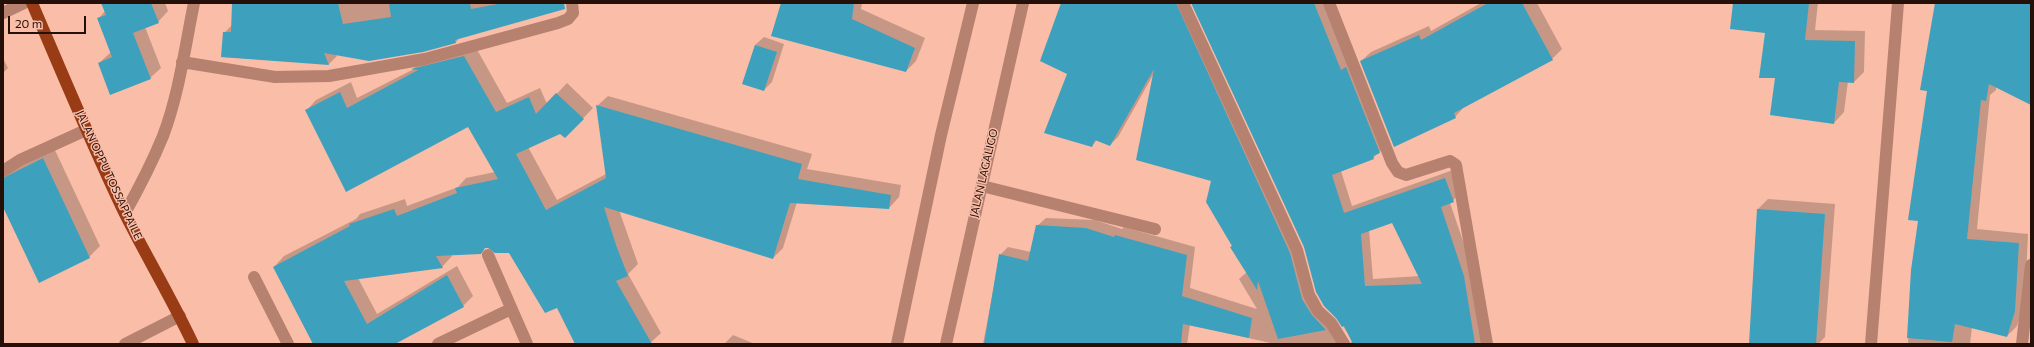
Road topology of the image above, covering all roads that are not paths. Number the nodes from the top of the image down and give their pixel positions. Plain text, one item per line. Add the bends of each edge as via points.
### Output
1 (24, 3) edge
2 (32, 3) edge
3 (194, 3) edge
4 (572, 3) edge
5 (973, 3) edge
6 (1023, 3) edge
7 (1184, 3) edge
8 (1328, 3) edge
9 (1898, 3) edge
10 (3, 13) edge
11 (182, 62) junction
12 (86, 130) junction
13 (3, 170) edge
14 (982, 186) junction
15 (125, 213) junction
16 (1155, 229) dead end
17 (488, 255) dead end
18 (2031, 265) edge
19 (254, 277) dead end
20 (510, 309) junction
21 (180, 316) junction
22 (125, 344) edge
23 (193, 344) edge
24 (288, 344) edge
25 (438, 344) edge
26 (527, 344) edge
27 (897, 344) edge
28 (946, 344) edge
29 (1344, 344) edge
30 (1487, 344) edge
31 (1871, 344) edge
32 (2022, 344) edge

1 - 10 street
2 - 12 main road, JALAN OPPU TOSSAPPAILE
3 - 11 street
4 - 11 street via 573,13 568,19 558,23 425,59 329,76 275,77
5 - 27 street
6 - 14 street, JALAN LAGALIGO
7 - 29 street via 1297,250 1309,296
8 - 30 street via 1392,163 1398,172 1406,175 1450,161 1456,165
9 - 31 street
11 - 15 street via 178,86 163,135 146,176
12 - 13 street
12 - 15 main road, JALAN OPPU TOSSAPPAILE
14 - 16 street
14 - 28 street, JALAN LAGALIGO
15 - 21 main road, JALAN OPPU TOSSAPPAILE
17 - 20 street
18 - 32 street
19 - 24 street
20 - 25 street
20 - 26 street
21 - 22 street
21 - 23 main road, JALAN OPPU TOSSAPPAILE

